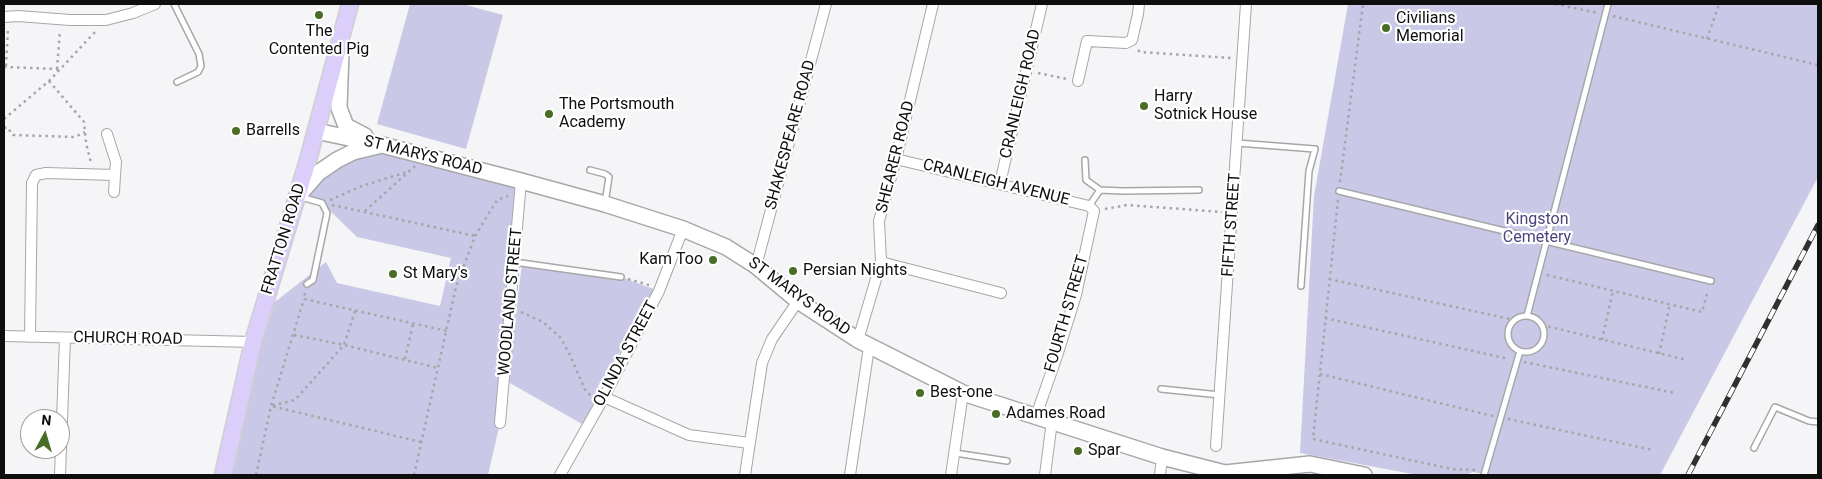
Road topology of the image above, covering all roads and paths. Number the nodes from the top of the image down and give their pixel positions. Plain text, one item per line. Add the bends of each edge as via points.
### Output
1 (155, 4) edge
2 (174, 4) edge
3 (350, 4) edge
4 (826, 4) edge
5 (934, 4) edge
6 (1042, 4) edge
7 (1139, 4) edge
8 (1246, 4) edge
9 (1363, 4) edge
10 (1555, 4) edge
11 (1608, 4) edge
12 (1720, 4) edge
13 (1606, 14) junction
14 (6, 20) edge
15 (106, 20) junction
16 (60, 25) dead end
17 (343, 36) junction
18 (1708, 39) junction
19 (1132, 40) junction
20 (1243, 58) junction
21 (1818, 65) edge
22 (5, 67) edge
23 (57, 70) junction
24 (1026, 71) junction
25 (49, 81) junction
26 (1078, 81) joint
27 (177, 82) dead end
28 (4, 119) edge
29 (4, 128) edge
30 (316, 131) junction
31 (85, 132) junction
32 (107, 134) dead end
33 (1237, 143) junction
34 (382, 145) junction
35 (424, 156) junction
36 (896, 159) junction
37 (1084, 160) dead end
38 (590, 170) dead end
39 (410, 171) junction
40 (93, 175) junction
41 (115, 175) junction
42 (1000, 184) junction
43 (521, 186) junction
44 (1100, 190) junction
45 (1199, 190) dead end
46 (1339, 190) junction
47 (114, 192) dead end
48 (298, 196) junction
49 (322, 203) junction
50 (605, 204) junction
51 (1092, 209) junction
52 (365, 211) junction
53 (1233, 212) junction
54 (683, 229) junction
55 (474, 236) junction
56 (1547, 240) junction
57 (514, 262) junction
58 (881, 262) junction
59 (756, 266) junction
60 (1538, 273) junction
61 (621, 277) joint
62 (1329, 279) junction
63 (1711, 281) joint
64 (307, 284) joint
65 (1301, 286) dead end
66 (659, 291) junction
67 (1613, 291) junction
68 (1001, 293) dead end
69 (304, 299) junction
70 (798, 301) junction
71 (1670, 304) junction
72 (510, 309) junction
73 (355, 311) junction
74 (1527, 316) junction
75 (1325, 318) junction
76 (1514, 320) junction
77 (414, 324) junction
78 (1542, 325) junction
79 (447, 331) junction
80 (294, 335) junction
81 (4, 336) edge
82 (30, 337) junction
83 (66, 338) junction
84 (1602, 340) junction
85 (253, 342) junction
86 (864, 344) junction
87 (344, 345) junction
88 (1520, 351) junction
89 (1659, 354) junction
90 (404, 359) junction
91 (1686, 360) dead end
92 (1517, 361) junction
93 (438, 368) junction
94 (1320, 374) junction
95 (1161, 389) dead end
96 (1675, 393) dead end
97 (963, 394) junction
98 (1220, 395) junction
99 (603, 399) junction
100 (271, 406) junction
101 (1036, 416) junction
102 (1501, 417) junction
103 (1052, 421) junction
104 (1818, 422) edge
105 (500, 423) dead end
106 (421, 442) junction
107 (749, 443) junction
108 (1216, 446) dead end
109 (1754, 448) dead end
110 (1653, 450) dead end
111 (954, 453) junction
112 (1162, 457) junction
113 (1007, 461) dead end
114 (1485, 473) edge
115 (1225, 474) edge
116 (60, 475) edge
117 (223, 475) edge
118 (256, 475) edge
119 (414, 475) edge
120 (560, 475) edge
121 (745, 475) edge
122 (850, 475) edge
123 (951, 475) edge
124 (1045, 475) edge
125 (1160, 475) edge
126 (1364, 475) edge

1 - 15 street
2 - 27 lane via 199,54 201,66 198,72
3 - 17 main road, FRATTON ROAD
4 - 59 street, SHAKESPEARE ROAD
5 - 36 street, SHEARER ROAD
6 - 24 street, CRANLEIGH ROAD
7 - 19 street
8 - 20 street, FIFTH STREET
9 - 46 path
10 - 13 path
11 - 13 lane
12 - 18 path
13 - 18 path
13 - 56 lane
14 - 15 street via 18,16
14 - 22 path
15 - 23 path
16 - 23 path
17 - 30 main road, FRATTON ROAD
17 - 34 street via 339,108 346,126
18 - 21 path
19 - 20 path via 1140,52
19 - 26 street via 1126,43 1087,41
20 - 33 street, FIFTH STREET
22 - 23 path
23 - 25 path
24 - 26 path
24 - 42 street, CRANLEIGH ROAD
25 - 28 path
25 - 31 path via 84,122
29 - 31 path via 13,135 75,137
30 - 34 street, ST MARYS ROAD
30 - 48 main road, FRATTON ROAD
31 - 40 path
32 - 41 street via 116,162
33 - 53 street, FIFTH STREET
33 - 65 lane via 1315,150 1309,171
34 - 35 street, ST MARYS ROAD
34 - 48 street via 353,152 337,160 318,173
35 - 39 path
35 - 43 street, ST MARYS ROAD
36 - 42 street, CRANLEIGH AVENUE
36 - 58 street, SHEARER ROAD via 879,220
37 - 44 lane via 1086,180
38 - 50 lane via 609,177
39 - 49 path
39 - 52 path
40 - 41 street
40 - 82 street via 46,173 36,175 32,183
41 - 47 street
42 - 51 street, CRANLEIGH AVENUE
43 - 50 street, ST MARYS ROAD
43 - 55 path via 497,200
43 - 57 street, WOODLAND STREET
44 - 45 lane
44 - 51 lane
46 - 56 lane
46 - 62 path
48 - 49 lane
48 - 85 main road, FRATTON ROAD
49 - 52 path
49 - 64 lane via 328,213 314,280
50 - 54 street, ST MARYS ROAD
51 - 53 path via 1127,206
51 - 101 street, FOURTH STREET via 1076,295
52 - 55 path
53 - 98 street, FIFTH STREET
54 - 59 street, ST MARYS ROAD via 726,246
54 - 66 street, OLINDA STREET
55 - 79 path via 456,287
56 - 60 lane
56 - 63 lane
57 - 61 lane
57 - 72 street, WOODLAND STREET
58 - 68 street
58 - 86 street, SHEARER ROAD
59 - 70 street, ST MARYS ROAD
60 - 67 path
60 - 74 lane
61 - 66 path
62 - 75 path
62 - 76 path
63 - 71 path via 1702,312
64 - 69 path
66 - 99 street, OLINDA STREET
67 - 71 path
67 - 84 path
69 - 73 path
69 - 80 path
70 - 86 street, ST MARYS ROAD
70 - 107 street via 772,339 762,363
71 - 89 path
72 - 99 path via 543,322 560,337 586,392
72 - 105 street, WOODLAND STREET
73 - 77 path
73 - 87 path
74 - 76 lane
74 - 78 lane
75 - 92 path
75 - 94 path
76 - 88 lane via 1508,337
77 - 79 path
77 - 90 path
78 - 84 path
78 - 88 lane via 1542,343 1532,351
79 - 93 path
80 - 87 path
80 - 100 path
81 - 82 street, CHURCH ROAD
82 - 83 street, CHURCH ROAD
83 - 85 street, CHURCH ROAD
83 - 116 street
84 - 89 path
85 - 117 main road, FRATTON ROAD
86 - 97 street, ST MARYS ROAD
86 - 122 street, SHEARER ROAD
87 - 90 path
87 - 100 path via 295,400
88 - 92 lane
89 - 91 path
90 - 93 path
92 - 96 path
92 - 102 lane
93 - 106 path
94 - 102 path
94 - 114 path via 1313,439
95 - 98 lane
97 - 101 street, ST MARYS ROAD
97 - 111 street
98 - 108 street, FIFTH STREET
99 - 107 street via 690,435
99 - 120 street, OLINDA STREET
100 - 106 path
100 - 118 path
101 - 103 street, ST MARYS ROAD
102 - 110 path
102 - 114 lane
103 - 112 street, ST MARYS ROAD
103 - 124 street
104 - 109 lane via 1809,422 1775,406
106 - 119 path
107 - 121 street
111 - 113 lane
111 - 123 street
112 - 115 street, ST MARYS ROAD
112 - 125 street
115 - 126 street, ST MARYS ROAD via 1310,464

